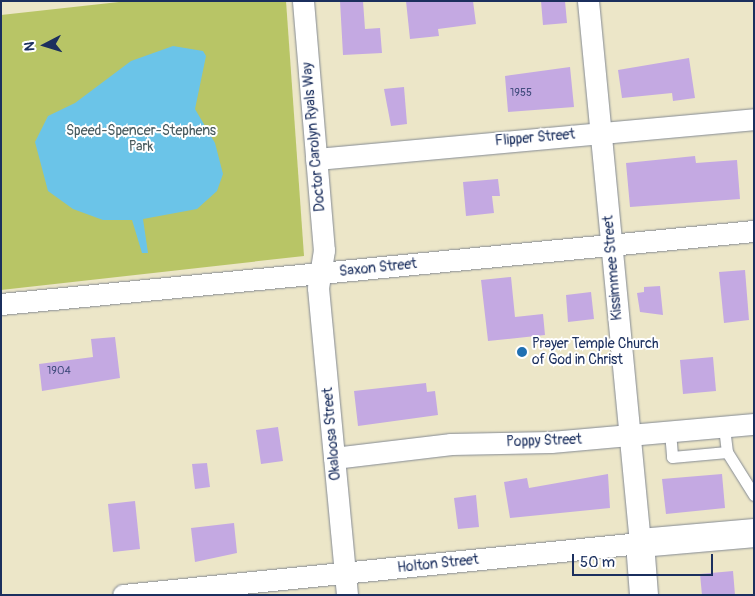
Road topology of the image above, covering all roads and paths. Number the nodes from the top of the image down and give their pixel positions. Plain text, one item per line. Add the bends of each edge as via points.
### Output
1 (303, 1) edge
2 (588, 1) edge
3 (754, 119) edge
4 (600, 132) junction
5 (316, 159) junction
6 (754, 231) edge
7 (611, 245) junction
8 (320, 273) junction
9 (1, 304) edge
10 (754, 424) edge
11 (724, 426) junction
12 (670, 432) junction
13 (630, 436) junction
14 (727, 452) junction
15 (334, 458) junction
16 (754, 495) edge
17 (754, 533) edge
18 (640, 543) junction
19 (345, 574) junction
20 (123, 595) edge
21 (347, 595) edge
22 (644, 595) edge

1 - 5 street, Doctor Carolyn Ryals Way
2 - 4 street, Kissimmee Street
3 - 4 street, Flipper Street
4 - 5 street, Flipper Street
4 - 7 street, Kissimmee Street
5 - 8 street, Doctor Carolyn Ryals Way via 324,250
6 - 7 street, Saxon Street
7 - 8 street, Saxon Street
7 - 13 street, Kissimmee Street
8 - 9 street, Saxon Street
8 - 15 street, Okaloosa Street
10 - 11 street, Poppy Street
11 - 12 street, Poppy Street
11 - 14 lane
12 - 13 street, Poppy Street
12 - 14 lane via 672,457
13 - 15 street, Poppy Street via 451,444
13 - 18 street, Kissimmee Street
14 - 16 lane
15 - 19 street, Okaloosa Street
17 - 18 street, Holton Street
18 - 19 street, Holton Street
18 - 22 street, Kissimmee Street
19 - 20 street, Holton Street
19 - 21 street, Okaloosa Street

